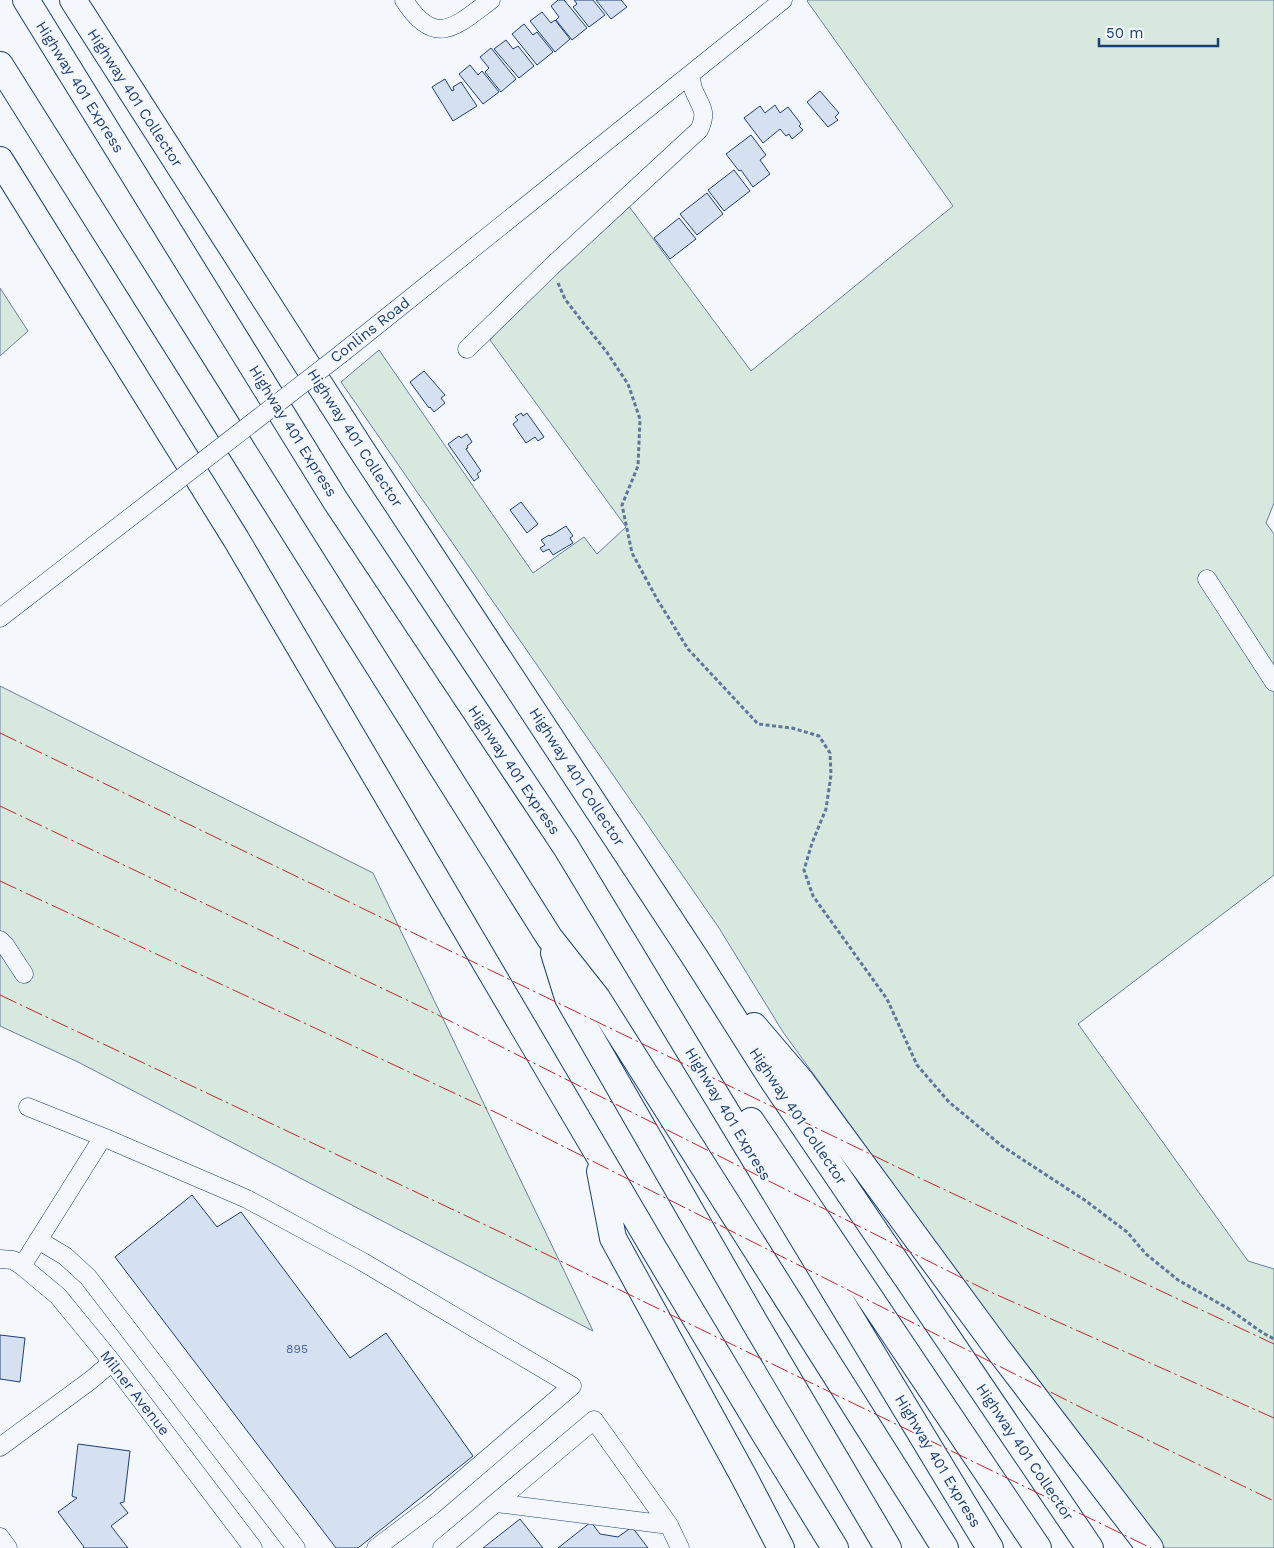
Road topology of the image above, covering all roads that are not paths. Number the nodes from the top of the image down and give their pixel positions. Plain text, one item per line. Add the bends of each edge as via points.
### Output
1 (26, 0) edge
2 (73, 0) edge
3 (404, 0) edge
4 (492, 0) edge
5 (784, 0) edge
6 (0, 65) edge
7 (690, 75) junction
8 (0, 160) edge
9 (467, 349) dead end
10 (1207, 579) dead end
11 (0, 618) edge
12 (1274, 682) edge
13 (566, 847) junction
14 (549, 938) junction
15 (0, 940) edge
16 (696, 958) junction
17 (24, 974) dead end
18 (28, 1107) dead end
19 (103, 1137) junction
20 (597, 1153) junction
21 (38, 1240) junction
22 (0, 1258) edge
23 (22, 1266) junction
24 (112, 1362) junction
25 (0, 1447) edge
26 (496, 1503) junction
27 (669, 1524) junction
28 (0, 1537) edge
29 (8, 1548) edge
30 (253, 1548) edge
31 (296, 1548) edge
32 (376, 1548) edge
33 (442, 1548) edge
34 (680, 1548) edge
35 (781, 1548) edge
36 (835, 1548) edge
37 (888, 1548) edge
38 (945, 1548) edge
39 (990, 1548) edge
40 (1038, 1548) edge
41 (1090, 1548) edge
42 (1150, 1548) edge

1 - 13 highway, Highway 401 Express via 335,500
2 - 16 highway, Highway 401 Collector via 361,449
3 - 4 street via 424,23 443,30 453,28
5 - 7 street, Conlins Road
6 - 14 highway
7 - 9 street via 704,113 698,130
7 - 11 street, Conlins Road, bridge via 340,354
8 - 20 highway via 236,539
10 - 12 street
13 - 39 highway, Highway 401 Express
13 - 40 highway
14 - 37 highway via 568,998
14 - 38 highway via 597,998
15 - 17 street
16 - 41 highway, Highway 401 Collector via 772,1079
16 - 42 highway via 801,1081 998,1349
18 - 19 street
19 - 21 street
19 - 32 street via 247,1199 364,1262 572,1386 433,1505
20 - 35 highway via 613,1238
20 - 36 highway
21 - 23 street
21 - 31 street via 65,1256 88,1277
22 - 23 street, Milner Avenue via 13,1260
23 - 24 street, Milner Avenue via 58,1296
24 - 25 street
24 - 30 street, Milner Avenue
26 - 27 street
26 - 27 street via 594,1420
26 - 33 street
27 - 34 street
28 - 29 street

